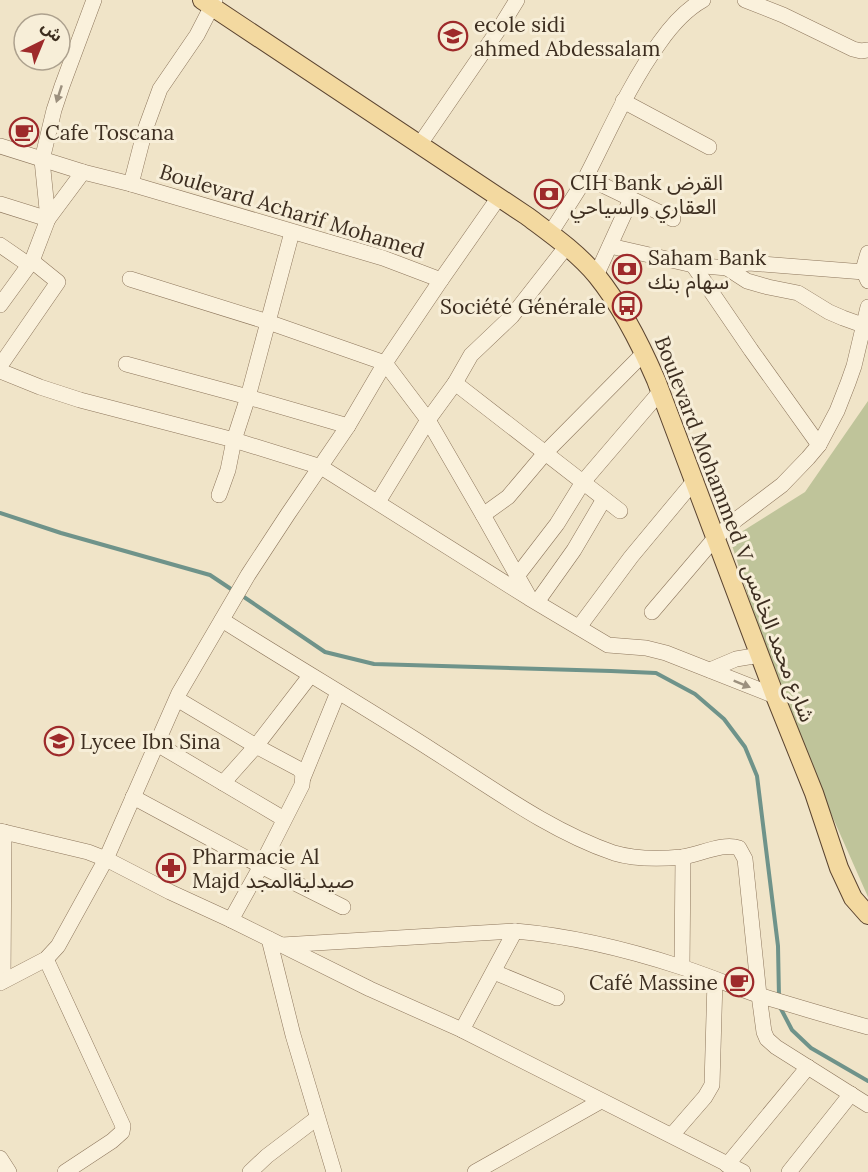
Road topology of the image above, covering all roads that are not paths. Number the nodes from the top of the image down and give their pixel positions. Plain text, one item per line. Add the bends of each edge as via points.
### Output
1 (94, 0) edge
2 (517, 0) edge
3 (703, 0) edge
4 (745, 0) edge
5 (210, 2) edge
6 (868, 50) edge
7 (623, 101) junction
8 (420, 144) junction
9 (0, 146) edge
10 (709, 147) dead end
11 (42, 159) junction
12 (83, 172) junction
13 (586, 177) junction
14 (131, 183) junction
15 (500, 197) junction
16 (631, 199) junction
17 (0, 204) edge
18 (48, 219) junction
19 (674, 219) dead end
20 (292, 232) junction
21 (550, 234) junction
22 (0, 245) edge
23 (610, 246) junction
24 (566, 247) junction
25 (868, 253) edge
26 (31, 263) junction
27 (693, 265) junction
28 (727, 268) junction
29 (596, 276) junction
30 (866, 276) edge
31 (130, 279) dead end
32 (441, 279) junction
33 (0, 305) edge
34 (868, 307) edge
35 (268, 322) junction
36 (865, 326) edge
37 (644, 353) junction
38 (385, 363) junction
39 (126, 364) dead end
40 (0, 366) edge
41 (0, 371) edge
42 (455, 383) junction
43 (660, 392) junction
44 (248, 397) junction
45 (428, 420) junction
46 (348, 426) junction
47 (234, 440) junction
48 (819, 445) junction
49 (546, 452) junction
50 (321, 467) junction
51 (694, 480) junction
52 (583, 482) junction
53 (219, 495) dead end
54 (604, 499) junction
55 (378, 502) junction
56 (620, 511) dead end
57 (483, 515) junction
58 (715, 538) junction
59 (517, 576) junction
60 (533, 600) junction
61 (652, 612) dead end
62 (222, 620) junction
63 (579, 627) junction
64 (759, 655) junction
65 (710, 670) junction
66 (310, 676) junction
67 (338, 692) junction
68 (775, 696) junction
69 (177, 699) junction
70 (157, 744) junction
71 (256, 746) junction
72 (303, 778) junction
73 (223, 783) junction
74 (133, 797) junction
75 (284, 819) junction
76 (2, 832) edge
77 (682, 857) junction
78 (106, 859) junction
79 (261, 866) junction
80 (343, 907) dead end
81 (868, 915) edge
82 (231, 920) junction
83 (515, 931) junction
84 (275, 942) junction
85 (46, 959) junction
86 (682, 967) junction
87 (494, 972) junction
88 (715, 980) junction
89 (1, 982) edge
90 (761, 995) junction
91 (557, 998) dead end
92 (865, 1026) edge
93 (462, 1030) junction
94 (808, 1067) junction
95 (852, 1094) junction
96 (601, 1101) junction
97 (868, 1105) edge
98 (318, 1118) junction
99 (672, 1135) junction
100 (0, 1158) edge
101 (727, 1165) junction
102 (9, 1172) edge
103 (65, 1172) edge
104 (250, 1172) edge
105 (334, 1172) edge
106 (475, 1172) edge
107 (743, 1172) edge
108 (789, 1172) edge

1 -> 11 street via 54,110
2 - 8 street
3 - 7 street via 671,27
4 - 6 street via 854,49
5 - 8 main road, Boulevard Mohammed V شارع محمد الخامس
5 - 14 street via 197,35 160,89
7 - 10 street
7 - 13 street
8 - 15 main road, Boulevard Mohammed V شارع محمد الخامس
9 - 11 street, Boulevard Acharif Mohamed
11 - 12 street, Boulevard Acharif Mohamed
11 - 18 street
12 - 14 street, Boulevard Acharif Mohamed
12 - 18 street
13 - 16 street
13 - 21 street
14 - 20 street, Boulevard Acharif Mohamed
15 - 21 main road, Boulevard Mohammed V شارع محمد الخامس
15 - 32 street
16 - 19 street
16 - 23 street
17 - 18 street
18 - 26 street
20 - 32 street, Boulevard Acharif Mohamed
20 - 35 street
21 - 24 main road, Boulevard Mohammed V شارع محمد الخامس
22 - 26 street
23 - 27 street
23 - 29 street
24 - 29 main road, Boulevard Mohammed V شارع محمد الخامس
24 - 42 street via 512,316 471,355
25 - 30 street
26 - 33 street
26 - 40 street via 58,282
27 - 28 street
27 - 48 street
28 - 30 street via 749,264
28 - 36 street via 768,288 798,293
29 - 37 main road, Boulevard Mohammed V شارع محمد الخامس via 629,323
31 - 35 street
32 - 38 street
34 - 36 street
35 - 38 street
35 - 44 street
36 - 48 street via 848,383
37 - 43 main road, Boulevard Mohammed V شارع محمد الخامس
37 - 49 street
38 - 45 street
38 - 46 street
39 - 44 street
41 - 47 street via 80,400
42 - 45 street
42 - 49 street
43 - 51 main road, Boulevard Mohammed V شارع محمد الخامس
43 - 52 street
44 - 46 street
44 - 47 street
45 - 55 street
45 - 57 street
46 - 50 street
47 - 50 street
47 - 53 street
48 - 58 street via 782,485
49 - 52 street
49 - 57 street via 508,497
50 - 55 street
50 - 62 street
51 - 58 main road, Boulevard Mohammed V شارع محمد الخامس
51 - 63 street
52 - 54 street
52 - 59 street
54 - 56 street
54 - 60 street via 574,550
55 - 60 street
57 - 59 street
58 - 61 street
58 - 64 main road, Boulevard Mohammed V شارع محمد الخامس
59 - 60 street
60 - 63 street
62 - 66 street
62 - 69 street
63 - 65 street via 608,645 657,651
64 - 65 street
64 - 68 main road, Boulevard Mohammed V شارع محمد الخامس
65 -> 68 street
66 - 67 street
66 - 71 street
67 - 72 street
67 - 77 street via 568,832 628,856
68 - 81 main road, Boulevard Mohammed V شارع محمد الخامس via 839,868 853,898
69 - 70 street
69 - 71 street
70 - 73 street
70 - 74 street
71 - 72 street via 300,769
71 - 73 street
72 - 75 street
73 - 75 street
74 - 78 street
74 - 79 street
75 - 79 street
76 - 78 street
76 - 89 street
77 - 86 street
77 - 90 street via 731,846 741,850
78 - 82 street
78 - 85 street via 58,946
79 - 80 street
79 - 82 street
82 - 84 street
83 - 84 street
83 - 86 street via 582,939
83 - 87 street
84 - 93 street
84 - 98 street via 293,1035
85 - 89 street
85 - 103 street via 123,1126 112,1141
86 - 88 street
87 - 91 street
87 - 93 street
88 - 90 street
88 - 99 street via 712,1085
90 - 92 street
90 - 94 street via 767,1039
93 - 96 street
94 - 95 street
94 - 101 street
95 - 97 street
95 - 108 street
96 - 99 street
96 - 106 street
98 - 104 street
98 - 105 street
99 - 101 street
100 - 102 street
101 - 107 street

